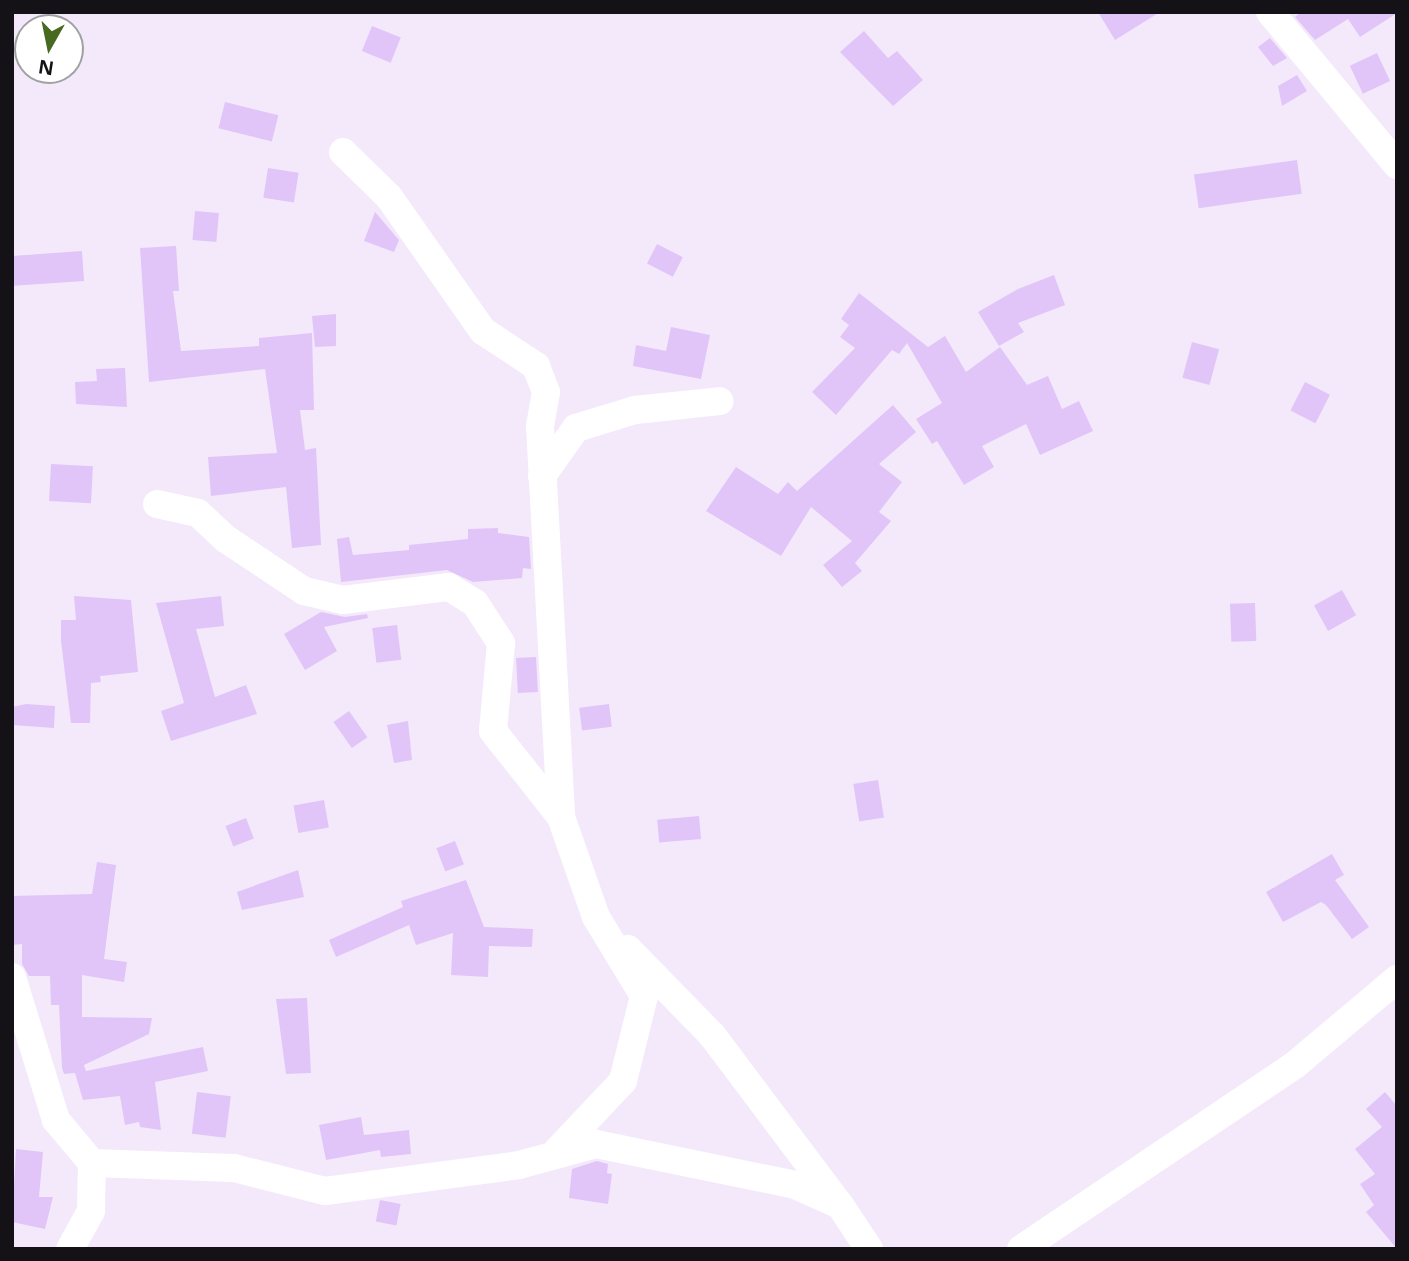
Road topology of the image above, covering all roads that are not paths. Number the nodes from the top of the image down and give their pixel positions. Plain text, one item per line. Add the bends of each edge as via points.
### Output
1 (1270, 12) edge
2 (343, 152) dead end
3 (1397, 164) edge
4 (720, 401) dead end
5 (542, 476) junction
6 (157, 504) dead end
7 (561, 817) junction
8 (596, 917) junction
9 (12, 977) edge
10 (1397, 979) edge
11 (557, 1151) junction
12 (92, 1163) junction
13 (840, 1205) junction
14 (71, 1249) edge
15 (869, 1249) edge
16 (1021, 1249) edge

1 - 3 street
2 - 5 street via 389,197 483,331 536,366 546,392 540,426
4 - 5 street via 635,410 576,428
5 - 7 street
6 - 7 street via 198,513 226,539 304,591 343,600 449,587 474,603 501,643 493,731
7 - 8 street
8 - 11 street via 644,996 623,1080
8 - 13 street via 712,1035
9 - 12 street via 56,1120
10 - 16 street via 1296,1064
11 - 12 street via 519,1165 325,1191 234,1168
11 - 13 street via 596,1144 795,1185
12 - 14 street via 91,1211
13 - 15 street

